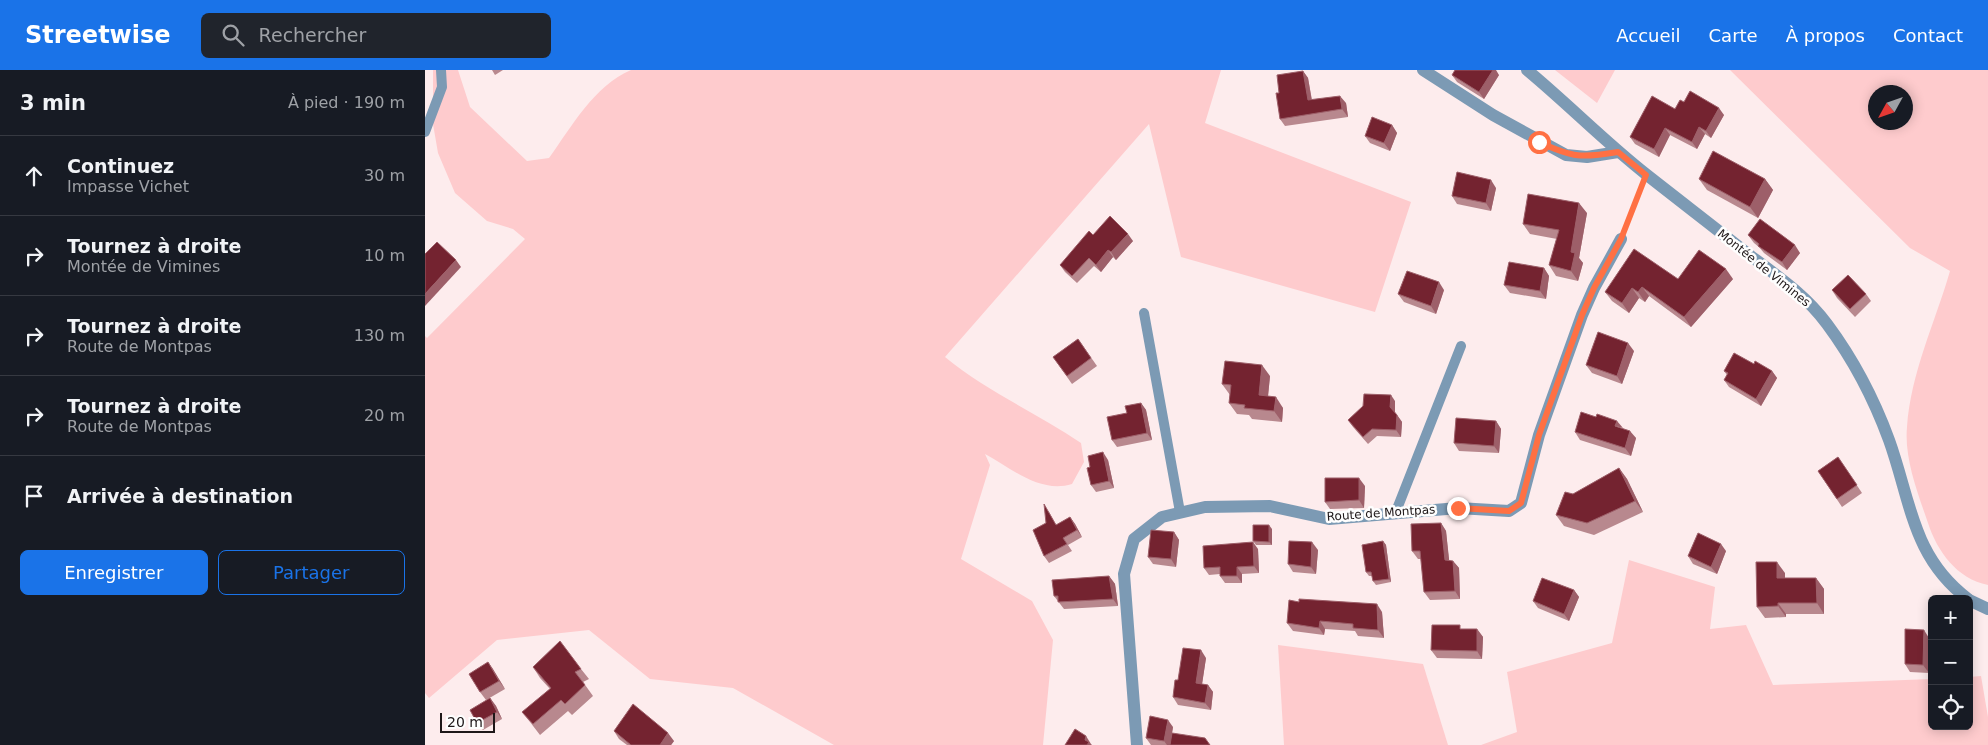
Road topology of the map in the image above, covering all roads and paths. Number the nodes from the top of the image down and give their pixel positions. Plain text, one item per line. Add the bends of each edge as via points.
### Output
1 (441, 70) edge
2 (1423, 70) edge
3 (1527, 70) edge
4 (425, 132) edge
5 (1618, 152) junction
6 (1646, 175) junction
7 (1621, 239) joint
8 (1144, 313) dead end
9 (1461, 346) dead end
10 (1180, 512) junction
11 (1395, 514) junction
12 (1964, 595) edge
13 (1973, 599) edge
14 (1973, 601) edge
15 (1988, 601) edge
16 (1988, 609) edge
17 (1137, 745) edge

1 - 4 lane via 442,87
2 - 5 street via 1566,155 1587,157
3 - 5 street, Montée de Vimines
5 - 6 street, Montée de Vimines
6 - 7 path
6 - 12 street, Montée de Vimines via 1783,280 1826,322 1882,421 1919,539 1945,580
7 - 11 street, Route de Montpas via 1582,315 1539,435 1521,503 1509,511 1458,508
8 - 10 lane
9 - 11 lane
10 - 11 street, Route de Montpas via 1205,507 1270,506 1329,519
10 - 17 street, Route de Montpas via 1162,516 1134,539 1124,574
13 - 15 street
14 - 16 street, Montée de Vimines

